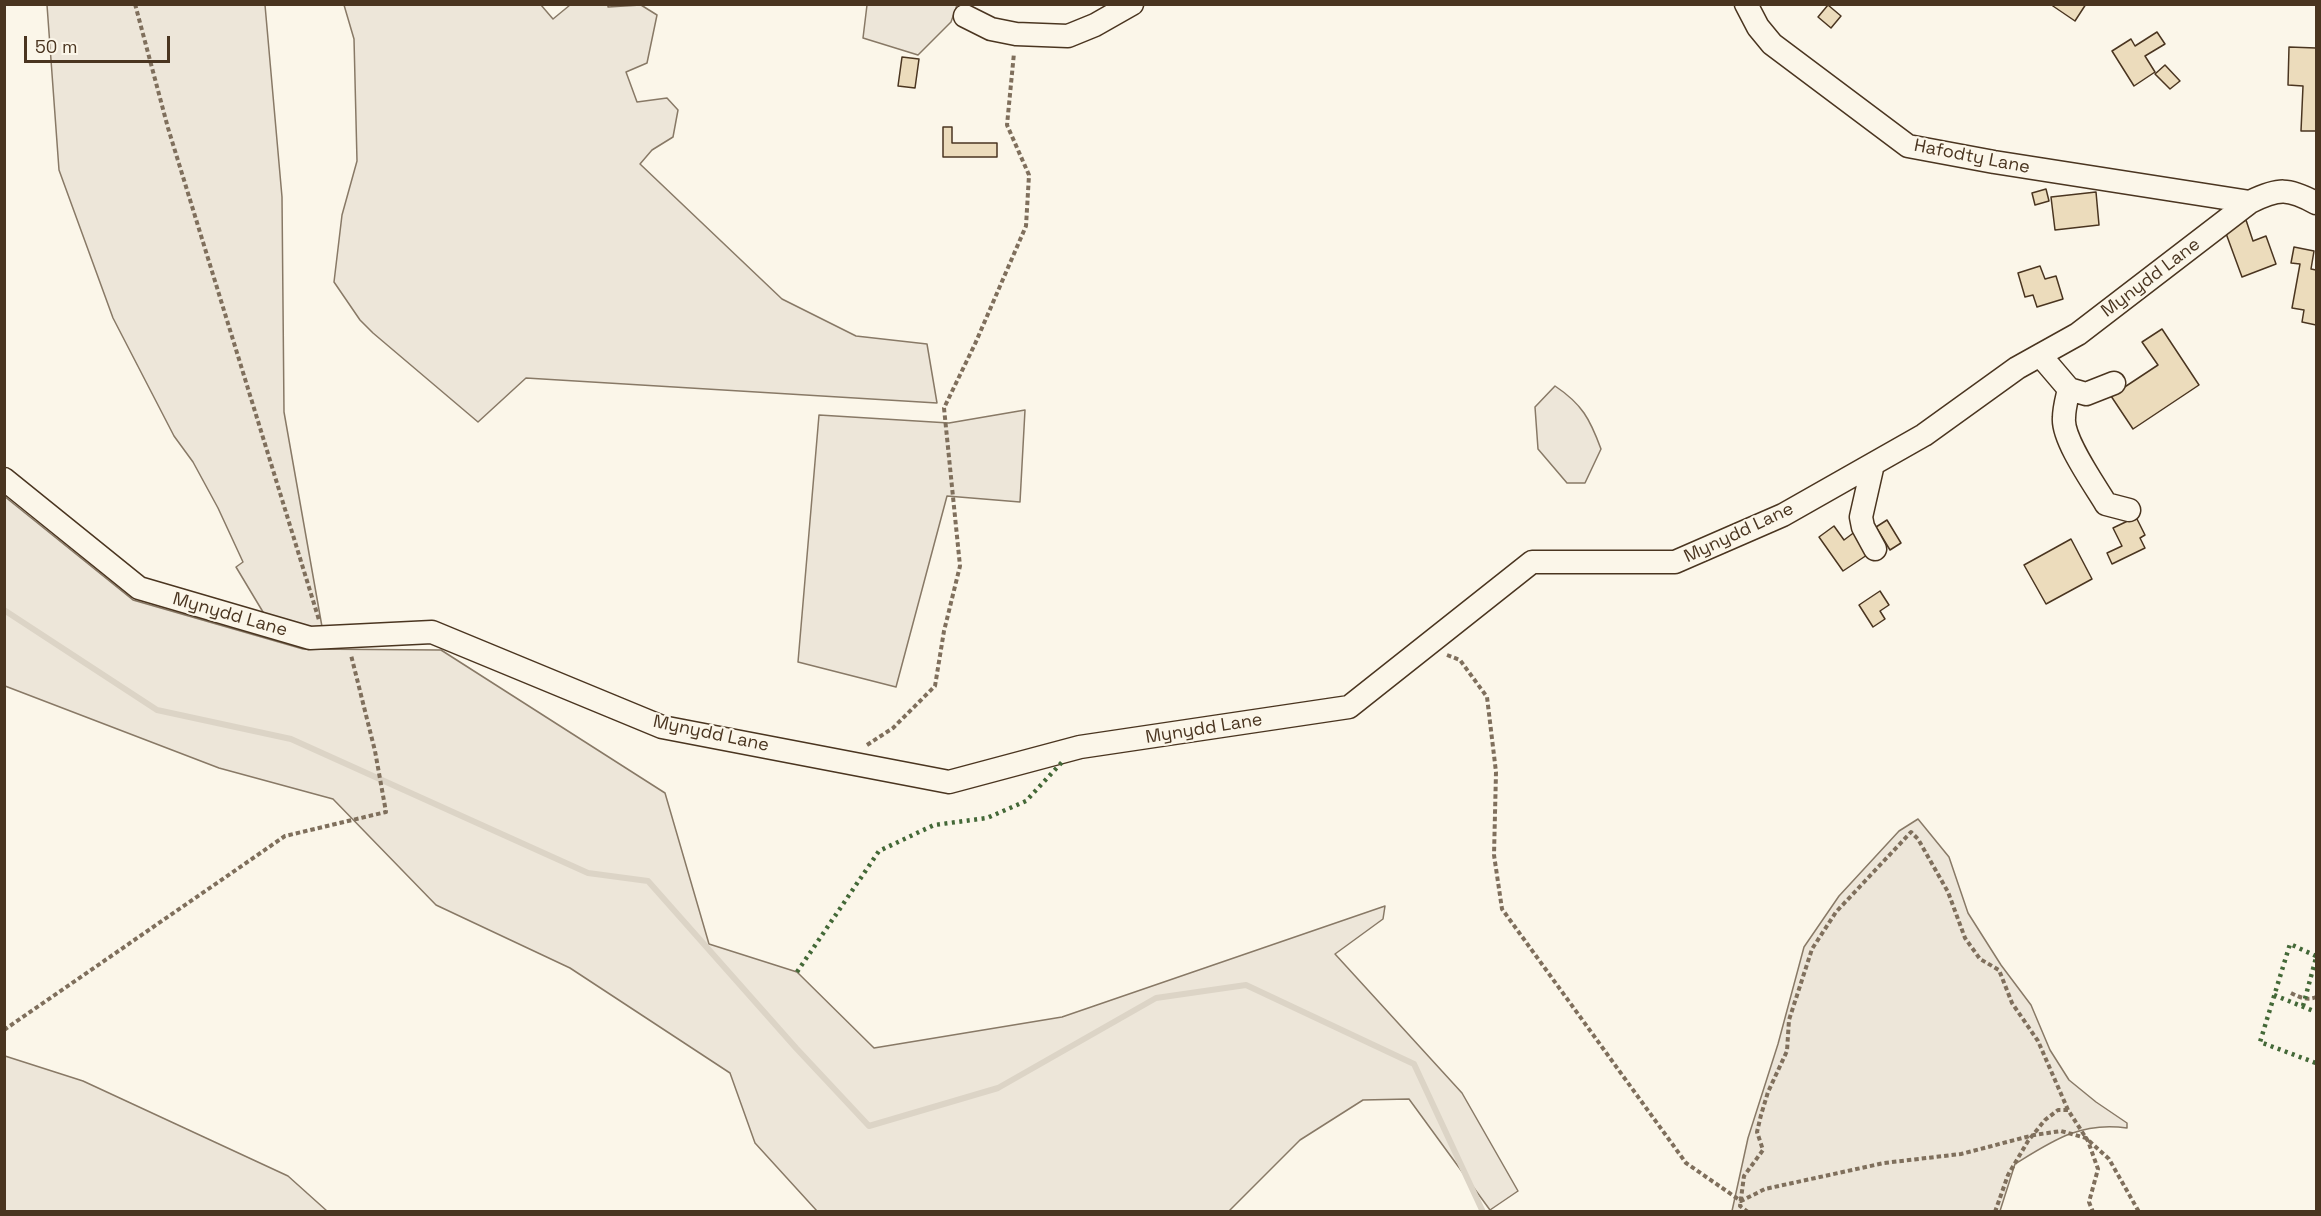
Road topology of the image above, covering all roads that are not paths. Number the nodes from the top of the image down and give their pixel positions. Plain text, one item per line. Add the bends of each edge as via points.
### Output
1 (1132, 4) edge
2 (1746, 4) edge
3 (965, 16) dead end
4 (2250, 202) junction
5 (2316, 203) edge
6 (2040, 355) junction
7 (2114, 383) dead end
8 (2069, 389) junction
9 (1874, 464) junction
10 (4, 479) edge
11 (2129, 510) dead end
12 (1875, 549) dead end

1 - 3 street via 1068,36 1016,34
2 - 4 street, Hafodty Lane via 1772,44 1908,146
4 - 5 street, Mynydd Lane via 2286,190
4 - 6 street, Mynydd Lane via 2078,334
6 - 8 street
6 - 9 street, Mynydd Lane via 1924,435
7 - 8 street via 2086,394
8 - 11 street via 2063,419 2076,454 2106,504
9 - 10 street, Mynydd Lane via 1783,515 1675,562 1532,562 1350,707 1080,747 949,782 662,727 432,632 310,638 139,588
9 - 12 street via 1861,517

